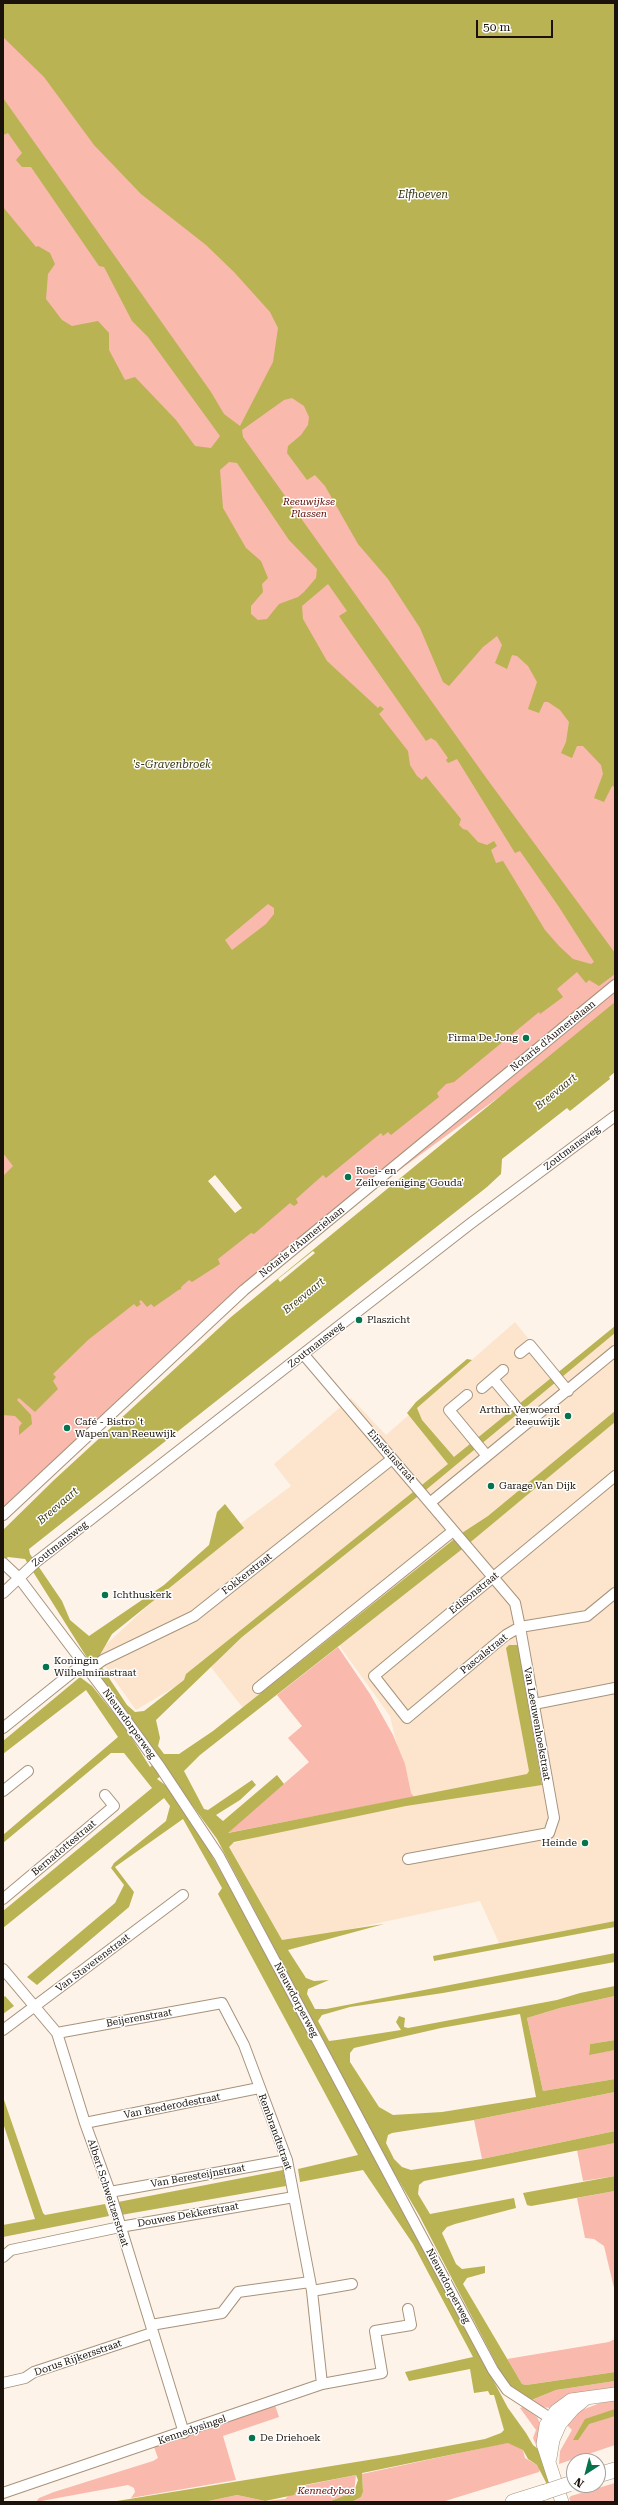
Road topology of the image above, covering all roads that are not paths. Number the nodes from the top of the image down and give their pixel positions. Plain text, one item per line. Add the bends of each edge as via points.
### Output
1 (615, 985) edge
2 (615, 1116) edge
3 (615, 1350) edge
4 (520, 1353) dead end
5 (304, 1355) junction
6 (503, 1370) dead end
7 (493, 1379) junction
8 (482, 1388) dead end
9 (568, 1391) junction
10 (467, 1395) dead end
11 (529, 1422) junction
12 (487, 1456) junction
13 (392, 1459) junction
14 (615, 1476) edge
15 (428, 1499) junction
16 (3, 1514) edge
17 (455, 1533) junction
18 (5, 1565) edge
19 (19, 1578) junction
20 (493, 1578) junction
21 (3, 1593) edge
22 (615, 1593) edge
23 (520, 1627) junction
24 (88, 1667) junction
25 (258, 1688) dead end
26 (615, 1688) edge
27 (534, 1704) junction
28 (407, 1718) joint
29 (3, 1728) edge
30 (28, 1771) dead end
31 (3, 1792) edge
32 (105, 1795) dead end
33 (408, 1859) dead end
34 (183, 1896) dead end
35 (3, 1899) edge
36 (3, 1969) edge
37 (222, 2003) joint
38 (34, 2008) junction
39 (3, 2030) edge
40 (57, 2033) junction
41 (259, 2088) junction
42 (85, 2123) junction
43 (286, 2160) junction
44 (110, 2192) junction
45 (294, 2197) junction
46 (120, 2227) junction
47 (7, 2253) edge
48 (352, 2284) dead end
49 (311, 2287) junction
50 (408, 2309) dead end
51 (151, 2329) junction
52 (3, 2383) edge
53 (322, 2384) junction
54 (615, 2394) edge
55 (555, 2421) junction
56 (184, 2433) junction
57 (566, 2486) edge
58 (3, 2492) edge
59 (513, 2502) edge
60 (562, 2502) edge

1 - 16 street, Notaris d'Aumerielaan via 244,1290
2 - 5 street, Zoutmansweg via 470,1224
3 - 9 street
4 - 9 street via 530,1345
5 - 13 street, Einsteinstraat
5 - 19 street, Zoutmansweg
6 - 7 street
7 - 8 street
7 - 11 street
9 - 11 street
10 - 12 street via 449,1410
11 - 12 street
12 - 15 street
13 - 15 street, Einsteinstraat
13 - 24 street, Fokkerstraat via 194,1616
14 - 20 street, Edisonstraat
15 - 17 street, Van Leeuwenhoekstraat
17 - 20 street, Van Leeuwenhoekstraat
17 - 25 street
18 - 19 street, Nieuwdorperweg
19 - 21 street, Zoutmansweg
19 - 24 street, Nieuwdorperweg
20 - 23 street, Van Leeuwenhoekstraat via 515,1603
20 - 28 street, Edisonstraat via 374,1676
22 - 23 street, Pascalstraat via 587,1616
23 - 27 street, Van Leeuwenhoekstraat
23 - 28 street, Pascalstraat via 506,1635
24 - 29 street via 51,1688
24 - 55 street, Nieuwdorperweg via 167,1777 226,1867 493,2370 507,2390
26 - 27 street
27 - 33 street, Van Leeuwenhoekstraat via 554,1818 549,1834
30 - 31 street
32 - 35 street, Bernadottestraat via 114,1806
34 - 38 street, Van Staverenstraat
36 - 38 street, Albert Schweitzerstraat
37 - 40 street, Beijerenstraat
37 - 41 street, Rembrandtstraat via 244,2045
38 - 39 street, Van Staverenstraat
38 - 40 street, Albert Schweitzerstraat
40 - 42 street, Albert Schweitzerstraat
41 - 42 street, Van Brederodestraat
41 - 43 street, Rembrandtstraat
42 - 44 street, Albert Schweitzerstraat
43 - 44 street, Van Beresteijnstraat
43 - 45 street, Rembrandtstraat
44 - 46 street, Albert Schweitzerstraat
45 - 46 street, Douwes Dekkerstraat
45 - 49 street, Rembrandtstraat
46 - 47 street, Douwes Dekkerstraat
46 - 51 street, Albert Schweitzerstraat
48 - 49 street
49 - 51 street, Dorus Rijkersstraat via 238,2292 222,2313
49 - 53 street, Rembrandtstraat
50 - 53 street, Kennedysingel via 411,2325 376,2331 382,2372
51 - 52 street, Dorus Rijkersstraat via 34,2372 25,2378
51 - 56 street, Albert Schweitzerstraat
53 - 56 street, Kennedysingel
54 - 55 main road via 586,2399
55 - 60 main road via 549,2461
56 - 58 street, Kennedysingel
57 - 59 highway, bridge

